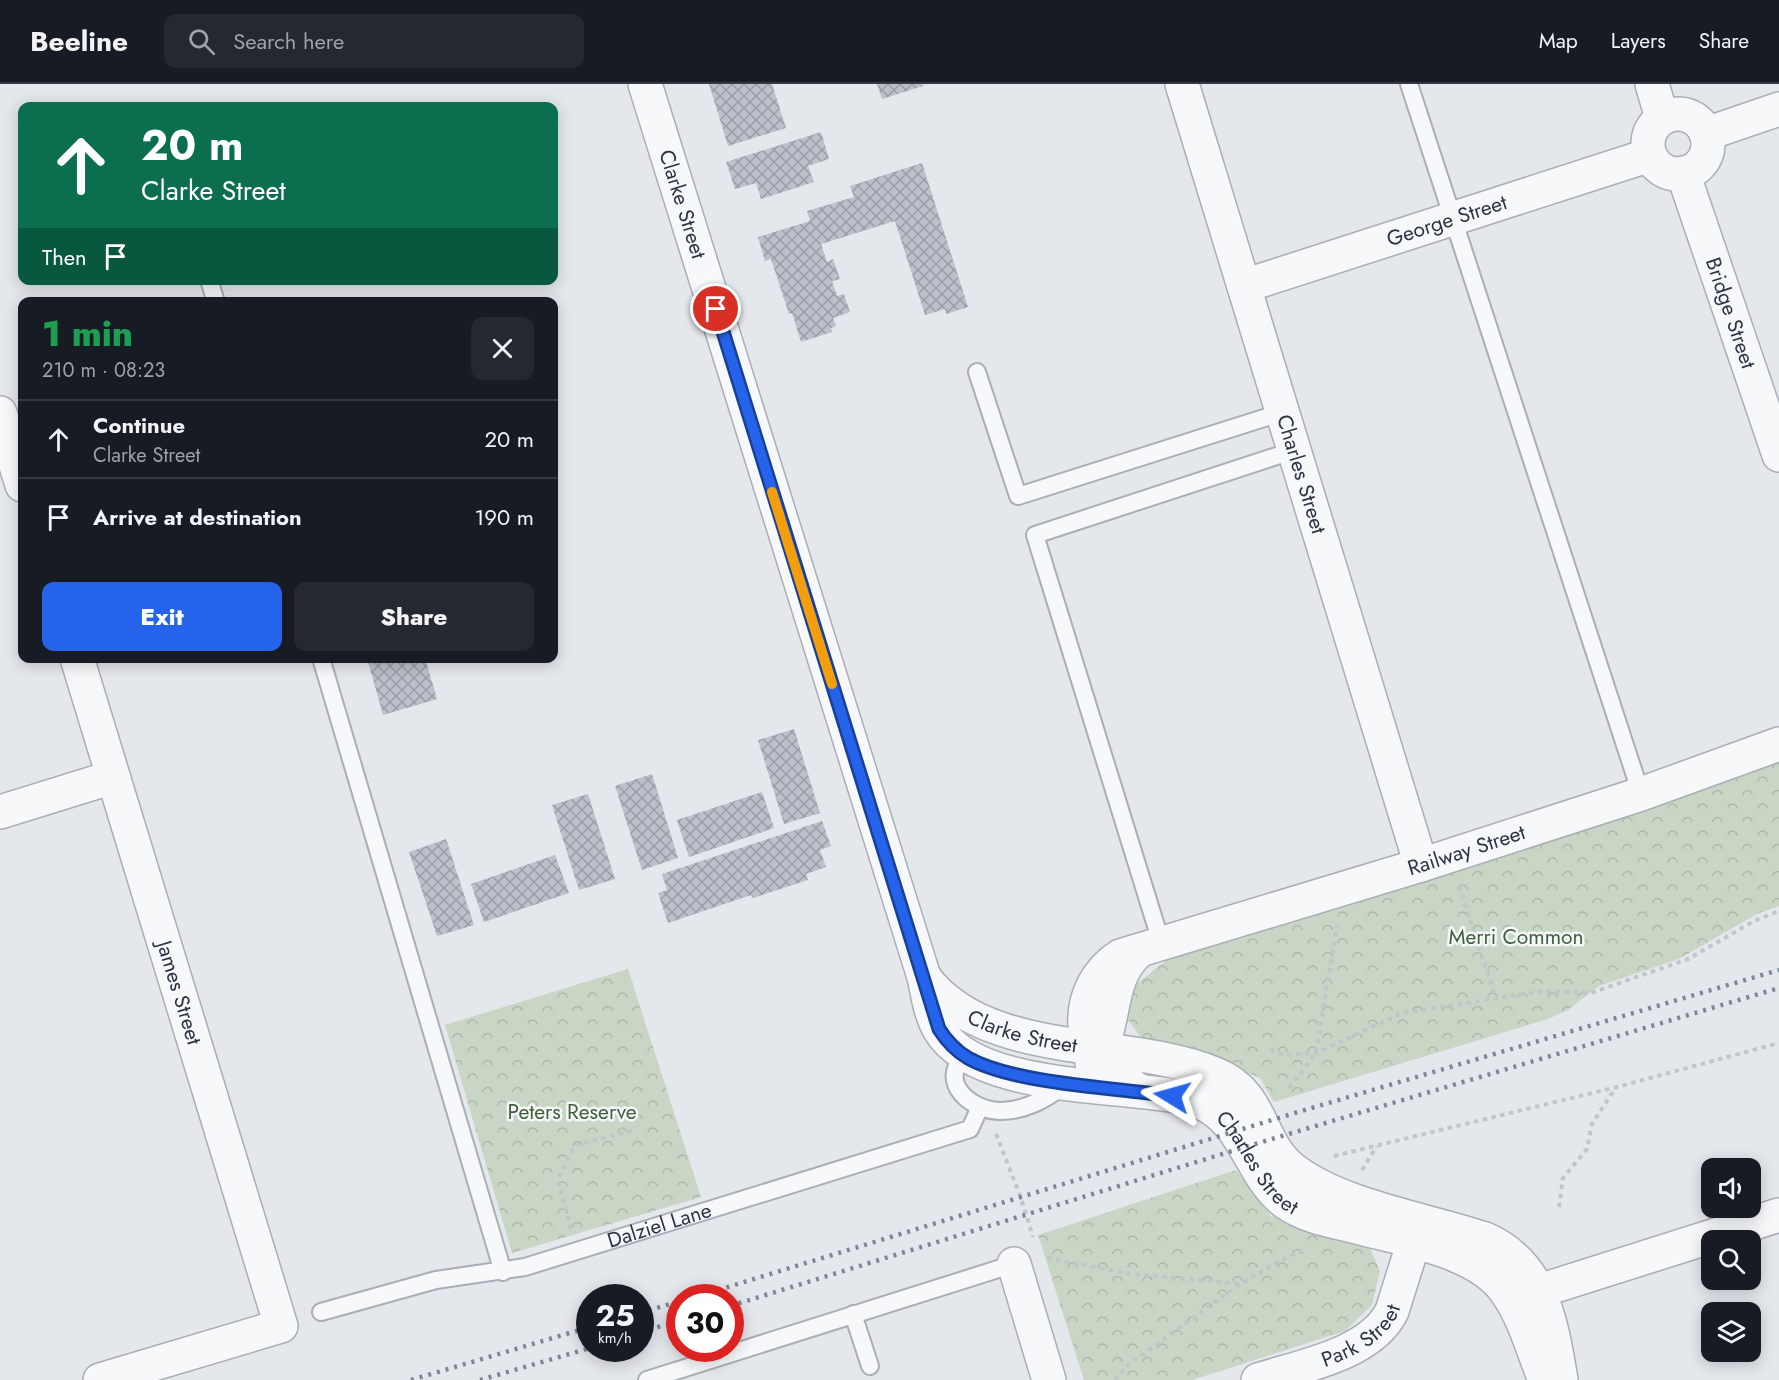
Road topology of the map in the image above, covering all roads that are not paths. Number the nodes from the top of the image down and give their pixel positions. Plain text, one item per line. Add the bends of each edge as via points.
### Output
1 (645, 84) edge
2 (1182, 84) edge
3 (1409, 84) edge
4 (1652, 84) edge
5 (1779, 109) edge
6 (1662, 117) junction
7 (1706, 134) junction
8 (1650, 155) junction
9 (1683, 173) junction
10 (1453, 218) junction
11 (1244, 286) junction
12 (977, 372) dead end
13 (1283, 412) junction
14 (0, 413) edge
15 (1295, 450) junction
16 (1779, 454) edge
17 (18, 464) edge
18 (78, 663) edge
19 (322, 663) edge
20 (1779, 744) edge
21 (114, 777) junction
22 (1641, 794) junction
23 (0, 812) edge
24 (1436, 860) junction
25 (1155, 944) junction
26 (924, 977) junction
27 (1007, 1032) junction
28 (1102, 1048) junction
29 (965, 1055) junction
30 (1068, 1083) junction
31 (1139, 1091) junction
32 (984, 1108) junction
33 (1346, 1211) junction
34 (1779, 1215) edge
35 (1417, 1232) junction
36 (1029, 1256) joint
37 (503, 1272) junction
38 (1526, 1298) junction
39 (321, 1312) dead end
40 (853, 1314) junction
41 (870, 1366) dead end
42 (1277, 1377) edge
43 (100, 1380) edge
44 (647, 1380) edge
45 (1049, 1380) edge
46 (1545, 1380) edge
47 (1562, 1380) edge

1 - 26 street, Clarke Street
2 - 11 street, Charles Street
3 - 10 lane
4 - 6 street
5 - 7 street
6 - 7 street via 1688,115
6 - 8 street via 1648,138
7 - 9 street via 1706,154 1701,163
8 - 9 street via 1663,170
8 - 10 street, George Street
9 - 16 street, Bridge Street
10 - 11 street, George Street
10 - 22 lane
11 - 13 street, Charles Street
12 - 13 lane via 1018,496
13 - 15 street, Charles Street
14 - 17 street
15 - 24 street, Charles Street
15 - 25 lane via 1035,535
18 - 21 street, James Street
19 - 37 lane
20 - 22 street, Railway Street
21 - 23 street
21 - 43 street, James Street via 281,1326
22 - 24 street, Railway Street
24 - 25 street, Railway Street
25 - 28 street, Railway Street via 1112,961 1092,987 1085,1026
26 - 27 street, Clarke Street via 951,1006
26 - 29 street, Clarke Street via 939,1029
27 - 28 street, Clarke Street
27 - 29 street via 984,1040
28 - 30 street via 1088,1068
28 - 31 street, Railway Street via 1113,1071
28 - 33 street, Charles Street via 1184,1065 1228,1079 1249,1099 1284,1161
29 - 30 street, Clarke Street via 1011,1072
29 - 32 lane via 954,1066 953,1075 965,1096
30 - 31 street, Charles Street
30 - 32 lane via 1024,1107 1000,1111
31 - 33 street, Charles Street via 1191,1099 1215,1110 1236,1131 1262,1178 1284,1201 1299,1210
32 - 37 lane, Dalziel Lane via 970,1129
33 - 35 street, Charles Street
34 - 38 street
35 - 38 street, Charles Street via 1485,1239 1505,1249 1528,1273
35 - 42 street, Park Street via 1386,1325 1351,1349
36 - 40 lane
36 - 45 street
37 - 39 lane, Dalziel Lane via 436,1280
38 - 46 street, Charles Street
38 - 47 street, Charles Street via 1551,1326
40 - 41 lane
40 - 44 lane

